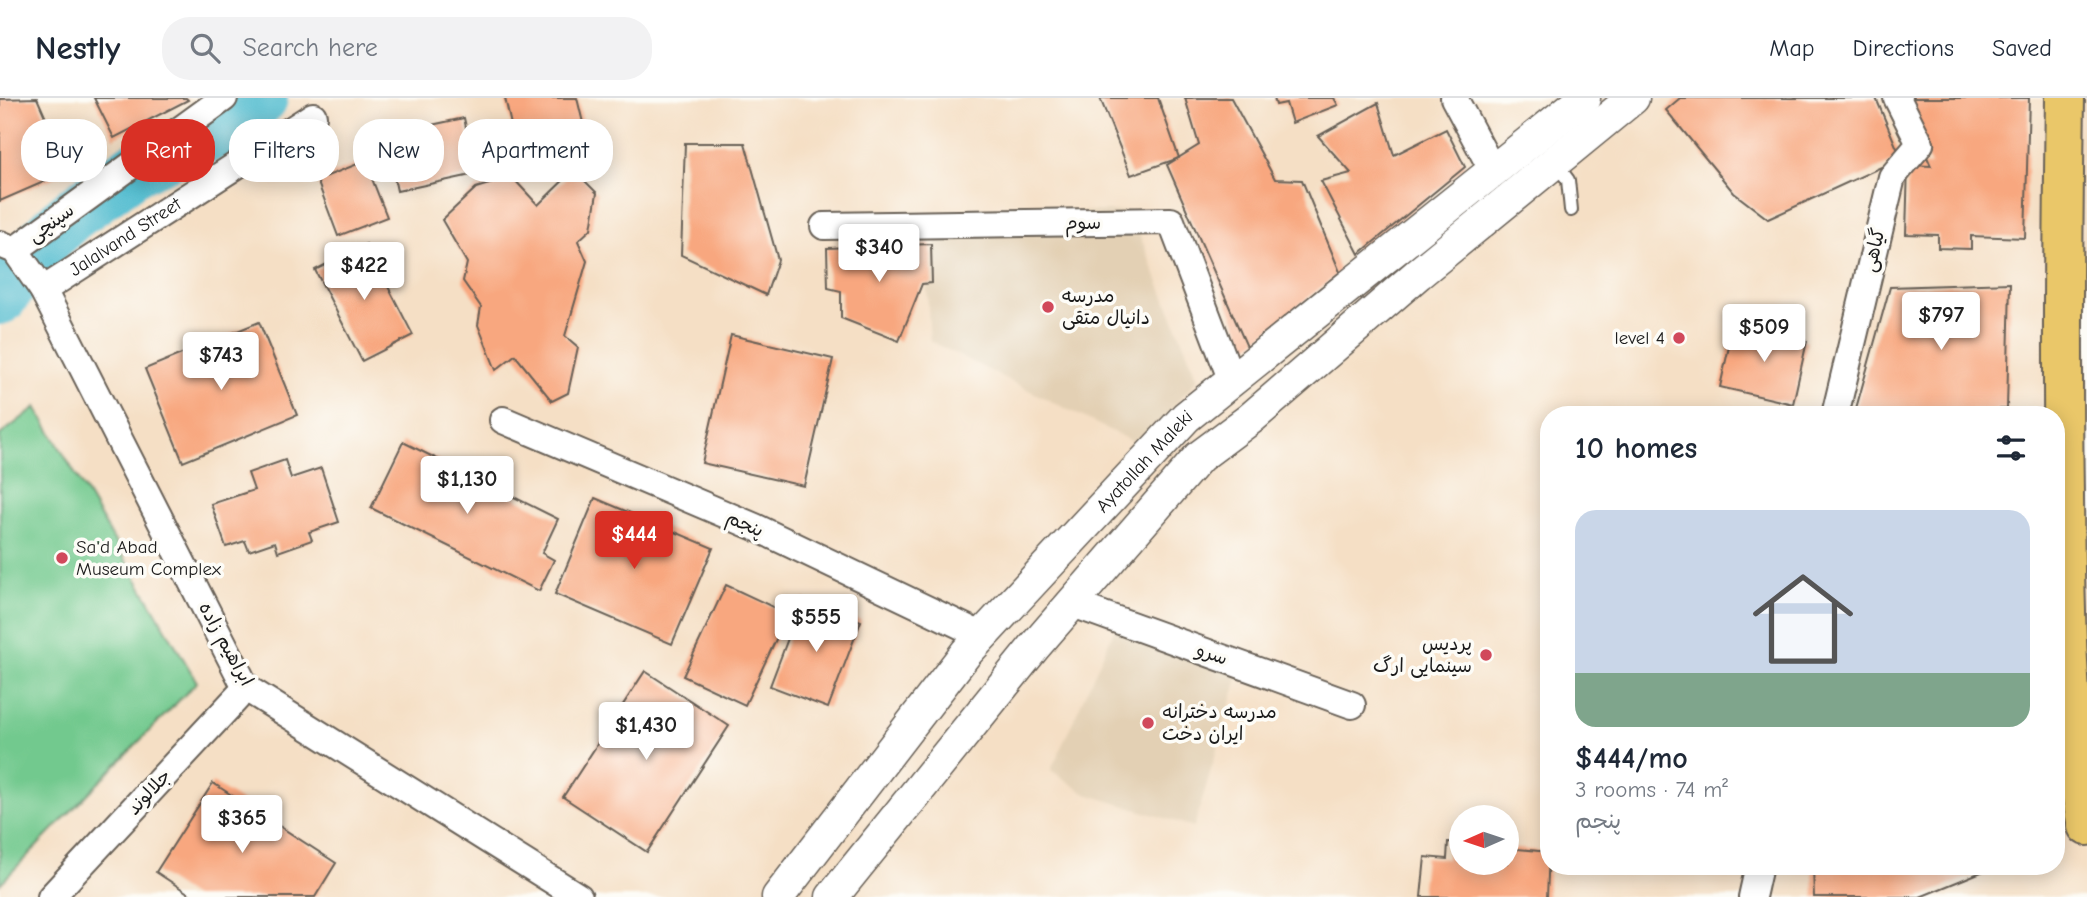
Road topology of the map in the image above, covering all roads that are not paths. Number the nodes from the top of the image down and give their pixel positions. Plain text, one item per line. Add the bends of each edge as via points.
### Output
1 (1454, 98) edge
2 (1584, 98) edge
3 (1633, 98) edge
4 (1897, 98) edge
5 (2065, 98) edge
6 (210, 102) edge
7 (313, 116) dead end
8 (1555, 163) junction
9 (1493, 171) junction
10 (1570, 210) dead end
11 (824, 226) dead end
12 (7, 247) edge
13 (43, 290) junction
14 (1232, 381) junction
15 (1837, 406) edge
16 (2062, 406) edge
17 (503, 420) dead end
18 (1073, 604) junction
19 (983, 636) junction
20 (2065, 652) edge
21 (246, 688) junction
22 (1352, 705) dead end
23 (2087, 827) edge
24 (1757, 875) edge
25 (51, 897) edge
26 (579, 897) edge
27 (778, 897) edge
28 (832, 897) edge
29 (1752, 897) edge

1 - 9 street
2 - 9 street, Ayatollah Maleki
3 - 8 street, Ayatollah Maleki
4 - 15 street, گیاهی via 1920,144 1892,177
5 - 16 main road
6 - 12 street, سپنچی
7 - 13 street, Jalalvand Street
8 - 10 lane via 1568,180
8 - 18 street, Ayatollah Maleki via 1199,457
9 - 14 street, Ayatollah Maleki
11 - 14 street, سوم via 1171,221
12 - 13 street
13 - 21 street, ابراهیم زاده
14 - 19 street, Ayatollah Maleki via 1186,417
17 - 19 street, پنجم via 755,527
18 - 22 street, سرو
18 - 28 street, Ayatollah Maleki
19 - 27 street, Ayatollah Maleki
20 - 23 main road
21 - 25 street, جلالوند
21 - 26 street, ابراهیم زاده
24 - 29 street

